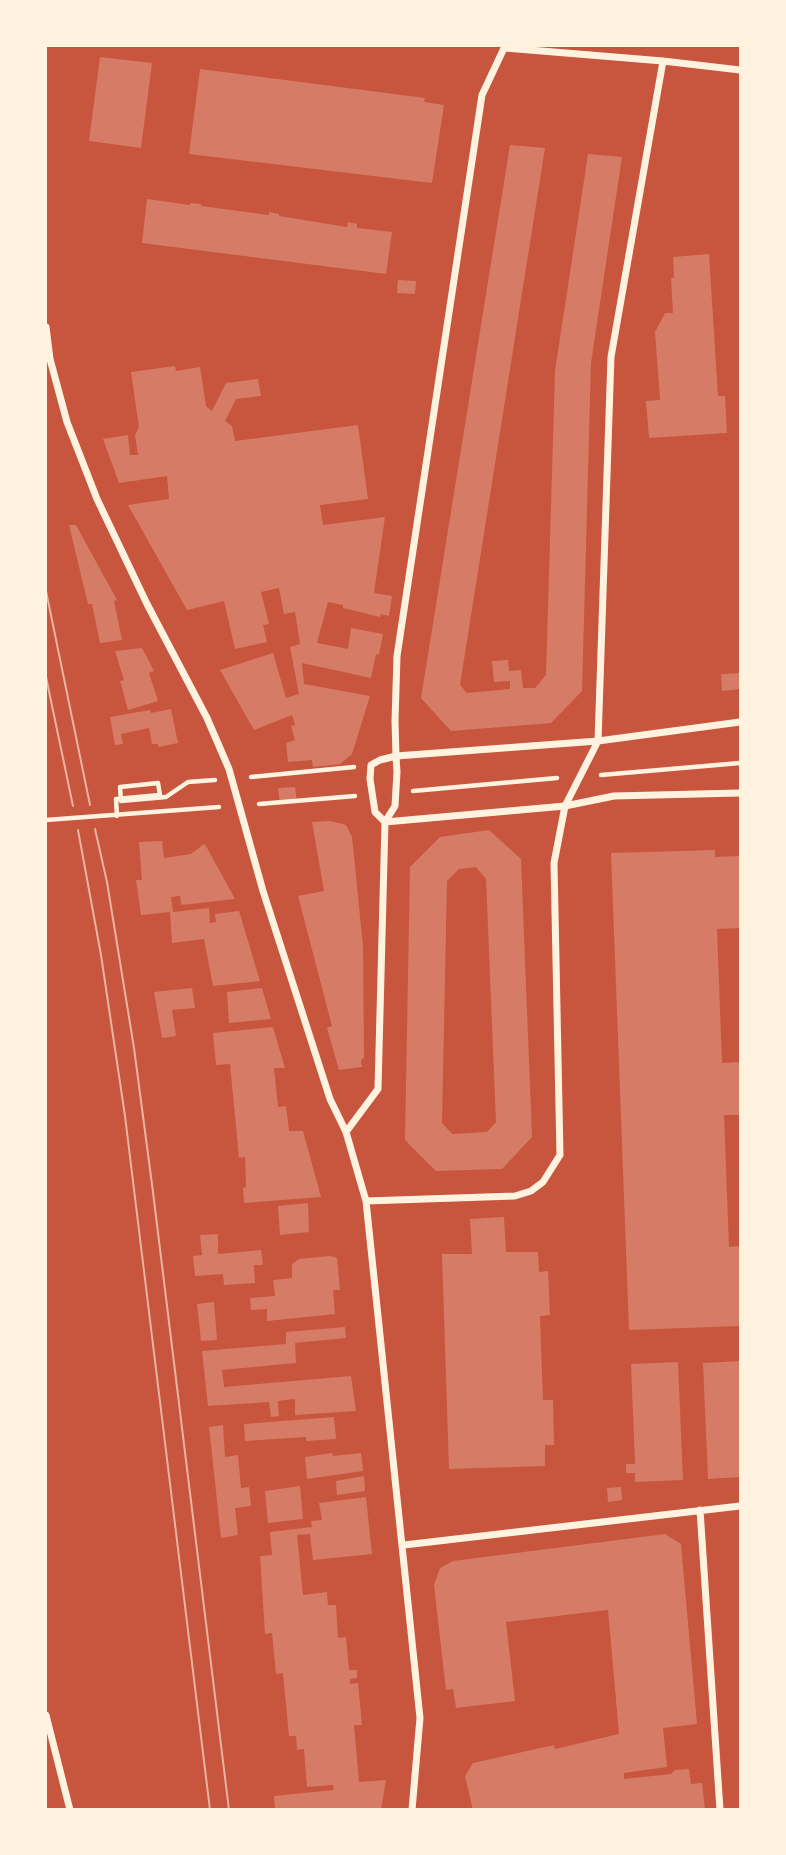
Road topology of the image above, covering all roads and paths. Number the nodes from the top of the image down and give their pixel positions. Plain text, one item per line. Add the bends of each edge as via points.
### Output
1 (505, 47) edge
2 (663, 61) junction
3 (740, 71) edge
4 (46, 327) edge
5 (740, 722) edge
6 (598, 741) junction
7 (396, 756) junction
8 (740, 763) edge
9 (350, 767) dead end
10 (729, 773) dead end
11 (232, 779) junction
12 (740, 793) edge
13 (565, 806) junction
14 (117, 816) dead end
15 (385, 822) junction
16 (346, 1132) junction
17 (366, 1201) junction
18 (740, 1506) edge
19 (700, 1510) junction
20 (404, 1545) junction
21 (46, 1715) edge
22 (70, 1810) edge
23 (412, 1810) edge
24 (720, 1810) edge

1 - 2 street
1 - 7 street via 482,95 446,320 397,656
2 - 3 street
2 - 6 street via 611,357
4 - 11 street via 66,422 97,499 207,718
5 - 6 street
6 - 7 street
6 - 13 street
7 - 15 street via 395,806
7 - 15 street via 371,765 375,812
8 - 10 path via 729,764
9 - 11 path
11 - 14 path via 188,782 166,797 121,801 121,794 120,787 158,783 160,795 127,798 116,799
11 - 16 street via 263,891 326,1086
12 - 13 street via 614,796
13 - 15 street
13 - 17 street via 554,863 560,1156 543,1182 515,1196
15 - 16 street via 378,1088
16 - 17 street
17 - 20 street
18 - 19 street
19 - 20 street
19 - 24 street
20 - 23 street via 420,1718
21 - 22 street

